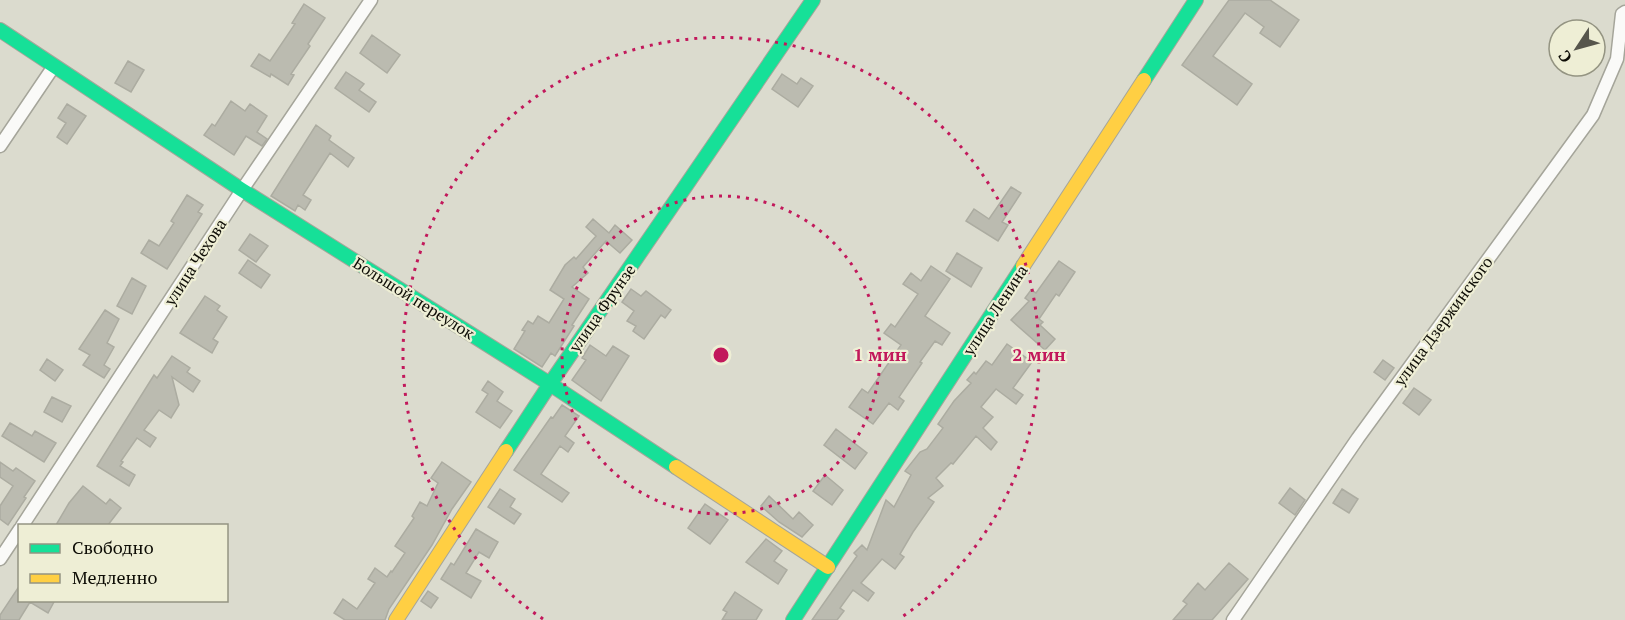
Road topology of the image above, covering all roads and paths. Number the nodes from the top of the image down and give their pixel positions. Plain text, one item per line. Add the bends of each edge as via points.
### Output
1 (371, 0) edge
2 (813, 0) edge
3 (1196, 0) edge
4 (1625, 12) edge
5 (0, 30) edge
6 (54, 66) junction
7 (0, 146) edge
8 (242, 190) junction
9 (550, 384) junction
10 (23, 524) edge
11 (18, 532) edge
12 (0, 559) edge
13 (828, 567) junction
14 (396, 620) edge
15 (793, 620) edge
16 (1233, 620) edge

1 - 8 street, улица Чехова
2 - 9 street, улица Фрунзе
3 - 13 street, улица Ленина
4 - 16 street, улица Дзержинского via 1617,59 1593,115 1358,438
5 - 6 street, Большой переулок
6 - 7 street
6 - 8 street, Большой переулок
8 - 9 street, Большой переулок
8 - 10 street, улица Чехова
9 - 13 street, Большой переулок
9 - 14 street, улица Фрунзе
11 - 12 street, улица Чехова
13 - 15 street, улица Ленина

